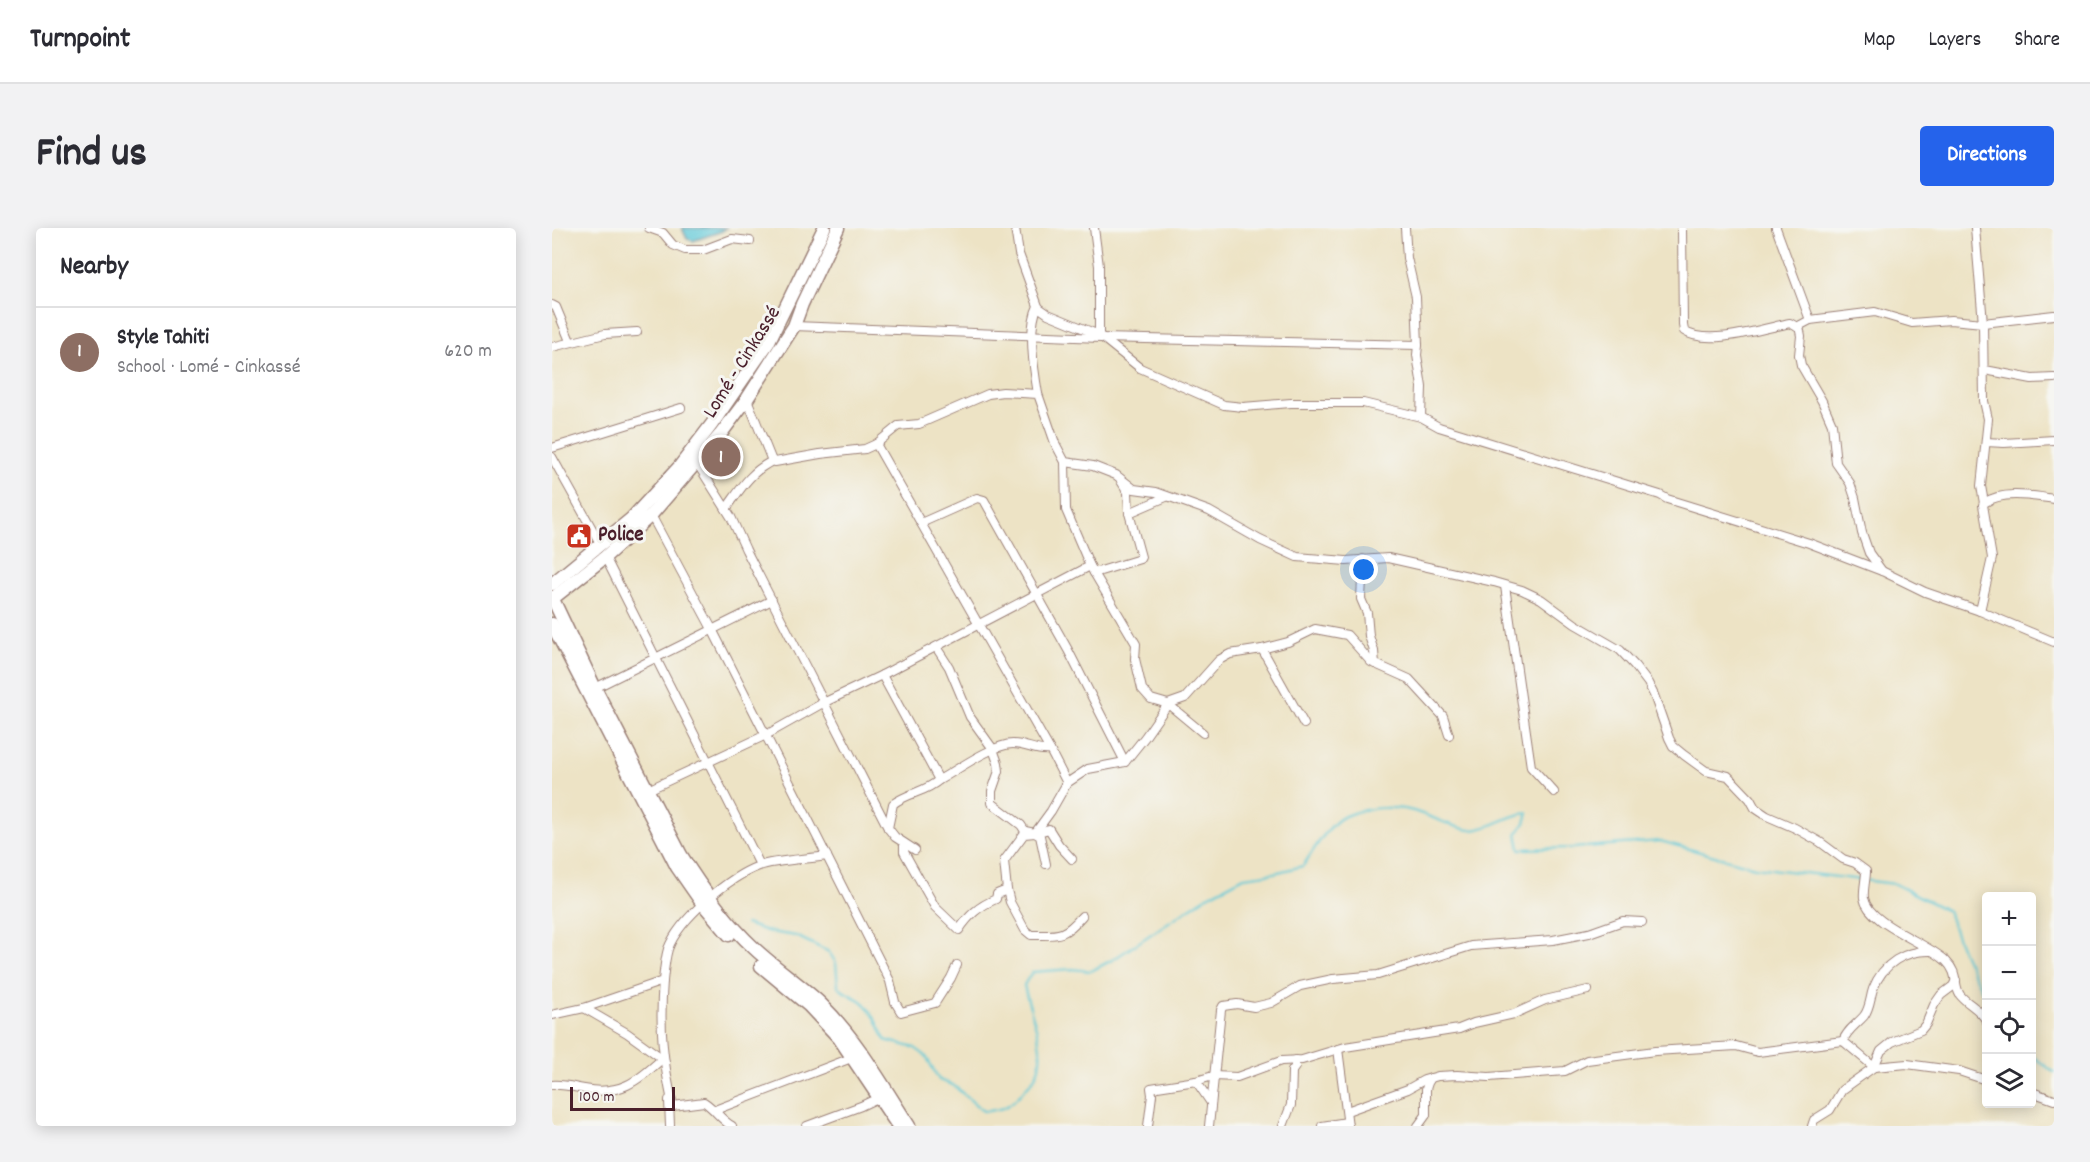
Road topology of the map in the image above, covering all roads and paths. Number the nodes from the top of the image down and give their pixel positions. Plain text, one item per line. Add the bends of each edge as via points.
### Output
1 (649, 228) edge
2 (825, 228) edge
3 (838, 228) edge
4 (1015, 228) edge
5 (1094, 228) edge
6 (1405, 228) edge
7 (1682, 228) edge
8 (1776, 228) edge
9 (1975, 228) edge
10 (750, 241) dead end
11 (552, 305) edge
12 (1038, 307) junction
13 (2054, 315) edge
14 (1810, 321) junction
15 (1983, 323) junction
16 (794, 326) junction
17 (1797, 327) junction
18 (637, 332) dead end
19 (1034, 334) junction
20 (1100, 336) junction
21 (570, 341) junction
22 (1418, 345) junction
23 (552, 347) edge
24 (1985, 370) junction
25 (2054, 378) edge
26 (1038, 394) junction
27 (747, 399) junction
28 (681, 408) dead end
29 (1421, 417) junction
30 (2054, 440) edge
31 (1986, 442) junction
32 (876, 444) junction
33 (552, 448) edge
34 (552, 457) edge
35 (772, 461) junction
36 (1065, 462) junction
37 (697, 463) junction
38 (1116, 475) junction
39 (1166, 497) junction
40 (2054, 499) edge
41 (1984, 503) junction
42 (726, 509) junction
43 (1128, 513) junction
44 (651, 515) junction
45 (921, 523) junction
46 (601, 545) junction
47 (605, 557) junction
48 (1364, 559) junction
49 (1092, 569) junction
50 (1882, 571) junction
51 (552, 584) edge
52 (1505, 586) junction
53 (1036, 593) junction
54 (552, 598) edge
55 (772, 600) junction
56 (1980, 611) junction
57 (552, 624) edge
58 (979, 625) junction
59 (712, 628) junction
60 (2054, 642) edge
61 (936, 647) junction
62 (1262, 649) junction
63 (656, 657) junction
64 (1375, 664) junction
65 (882, 675) junction
66 (595, 688) junction
67 (1159, 702) junction
68 (823, 703) junction
69 (1168, 704) junction
70 (1162, 713) junction
71 (1304, 724) dead end
72 (1203, 734) dead end
73 (766, 735) junction
74 (1449, 735) dead end
75 (993, 749) junction
76 (1050, 750) junction
77 (707, 762) junction
78 (1125, 762) junction
79 (939, 780) junction
80 (1067, 783) junction
81 (648, 790) junction
82 (1554, 792) dead end
83 (888, 828) junction
84 (1035, 833) junction
85 (904, 844) junction
86 (915, 850) dead end
87 (827, 856) junction
88 (1072, 859) dead end
89 (1046, 864) dead end
90 (760, 866) junction
91 (1007, 890) junction
92 (706, 901) junction
93 (1082, 916) dead end
94 (1642, 922) dead end
95 (1934, 951) junction
96 (957, 965) dead end
97 (1956, 978) junction
98 (663, 981) junction
99 (1588, 990) dead end
100 (584, 1008) junction
101 (1982, 1013) edge
102 (552, 1015) edge
103 (1843, 1041) junction
104 (1338, 1049) junction
105 (854, 1057) junction
106 (663, 1058) junction
107 (1294, 1060) junction
108 (1874, 1067) junction
109 (1213, 1076) junction
110 (1431, 1078) junction
111 (1982, 1079) edge
112 (1196, 1082) junction
113 (552, 1085) edge
114 (2036, 1094) edge
115 (880, 1097) junction
116 (2054, 1101) edge
117 (1211, 1103) junction
118 (715, 1110) junction
119 (1347, 1111) junction
120 (1347, 1124) edge
121 (670, 1126) edge
122 (732, 1126) edge
123 (807, 1126) edge
124 (898, 1126) edge
125 (909, 1126) edge
126 (1148, 1126) edge
127 (1209, 1126) edge
128 (1283, 1126) edge
129 (1322, 1126) edge
130 (1418, 1126) edge
131 (1812, 1126) edge

1 - 10 street via 663,233 673,245 685,250 703,250 732,239
2 - 46 main road, Lomé - Cinkassé via 768,343 736,391 680,466
3 - 16 main road, Lomé - Cinkassé
4 - 12 street via 1019,254
5 - 20 street
6 - 22 street via 1416,297
7 - 17 street via 1684,332 1718,336 1790,322
8 - 14 street
9 - 15 street
11 - 21 street
12 - 19 street
12 - 20 street
13 - 15 street
14 - 15 street via 1875,312 1912,323
14 - 17 street
15 - 24 street
16 - 19 street
16 - 27 main road, Lomé - Cinkassé
17 - 50 street via 1801,336 1801,365 1832,424 1836,463 1850,483 1869,553
18 - 21 street
19 - 20 street
19 - 26 street via 1032,357
20 - 22 street
20 - 29 street via 1140,368 1231,406 1353,402
21 - 23 street
22 - 29 street
24 - 25 street via 2032,379
24 - 31 street
26 - 32 street via 988,394 920,424 898,426
26 - 36 street
27 - 35 street
27 - 37 main road, Lomé - Cinkassé
28 - 33 street
29 - 50 street via 1439,427 1809,543
30 - 31 street
31 - 41 street via 1981,486
32 - 35 street via 865,449
32 - 45 street
34 - 46 street
35 - 42 street via 741,485
36 - 38 street
36 - 49 street via 1066,510
37 - 42 street
37 - 44 main road, Lomé - Cinkassé
38 - 39 street via 1134,489
38 - 43 street via 1128,492
39 - 43 street
39 - 48 street via 1209,511 1297,557
40 - 41 street via 2011,495
41 - 56 street via 1992,558
42 - 55 street
43 - 49 street via 1140,559
44 - 47 main road, Lomé - Cinkassé
44 - 59 street
45 - 53 street via 982,498
45 - 58 street
46 - 51 main road, Lomé - Cinkassé
47 - 54 main road, Lomé - Cinkassé
47 - 63 street
48 - 52 street via 1388,558
48 - 64 street via 1361,599
49 - 53 street
49 - 67 street via 1136,644 1142,689
50 - 56 street via 1925,592
52 - 82 street via 1532,767
52 - 95 street via 1541,599 1620,650 1648,683 1673,746 1706,771 1728,776 1755,808 1767,816 1796,828 1866,871 1864,897 1868,909 1901,934
53 - 58 street
53 - 78 street
54 - 66 main road
55 - 59 street
55 - 68 street
56 - 60 street
57 - 92 main road via 677,867
58 - 61 street
58 - 76 street
59 - 63 street
59 - 73 street
61 - 65 street
61 - 75 street via 970,717
62 - 64 street via 1315,629 1325,630 1347,635
62 - 69 street via 1230,654 1219,660 1185,698
62 - 71 street
63 - 66 street
63 - 77 street
64 - 74 street via 1409,679 1443,716
65 - 68 street
65 - 79 street
66 - 81 main road
67 - 69 street
67 - 70 street
68 - 73 street
68 - 83 street
69 - 70 street
69 - 72 street
70 - 78 street
73 - 77 street
73 - 87 street
75 - 76 street via 1014,744 1042,752
75 - 79 street
75 - 84 street via 999,771 992,803 1025,831
76 - 80 street
77 - 81 street
77 - 90 street
78 - 80 street via 1088,769
79 - 83 street via 896,801
80 - 84 street
81 - 92 main road
83 - 85 street
84 - 88 street via 1049,829
84 - 89 street via 1040,836
84 - 91 street via 1024,834 1004,861
85 - 86 street
85 - 91 street via 904,852 934,907 958,930 981,905
87 - 90 street
87 - 96 street via 890,981 901,1012 934,1003
90 - 92 street
91 - 93 street via 1031,935 1064,934
92 - 98 street via 669,948
92 - 105 main road via 737,943 825,1021
92 - 125 main road via 843,1028
94 - 109 street via 1623,921 1553,940 1471,946 1378,975 1300,986 1271,1003 1223,1006
95 - 97 street via 1947,962
95 - 103 street via 1911,952 1882,973 1864,1016
97 - 101 street via 1961,996
97 - 108 street via 1934,1005 1921,1030 1892,1042 1881,1051
98 - 100 street
98 - 106 street
99 - 104 street via 1459,1029
100 - 102 street
100 - 106 street
103 - 108 street
103 - 110 street via 1758,1052 1736,1046 1655,1051 1587,1060 1565,1071
104 - 107 street
104 - 119 street
105 - 115 main road
105 - 118 street
106 - 113 street via 637,1081 613,1090 600,1092
106 - 118 street via 673,1106 704,1102
106 - 121 street
107 - 109 street via 1237,1077
107 - 128 street via 1292,1105
108 - 111 street via 1907,1064 1959,1071
108 - 131 street via 1842,1090 1830,1110 1814,1120
109 - 112 street
109 - 117 street
110 - 119 street
110 - 130 street via 1426,1089 1426,1115
112 - 117 street
112 - 126 street via 1151,1088
114 - 116 street
115 - 123 street
115 - 124 main road
117 - 127 street
118 - 122 street
119 - 120 street
120 - 129 street

